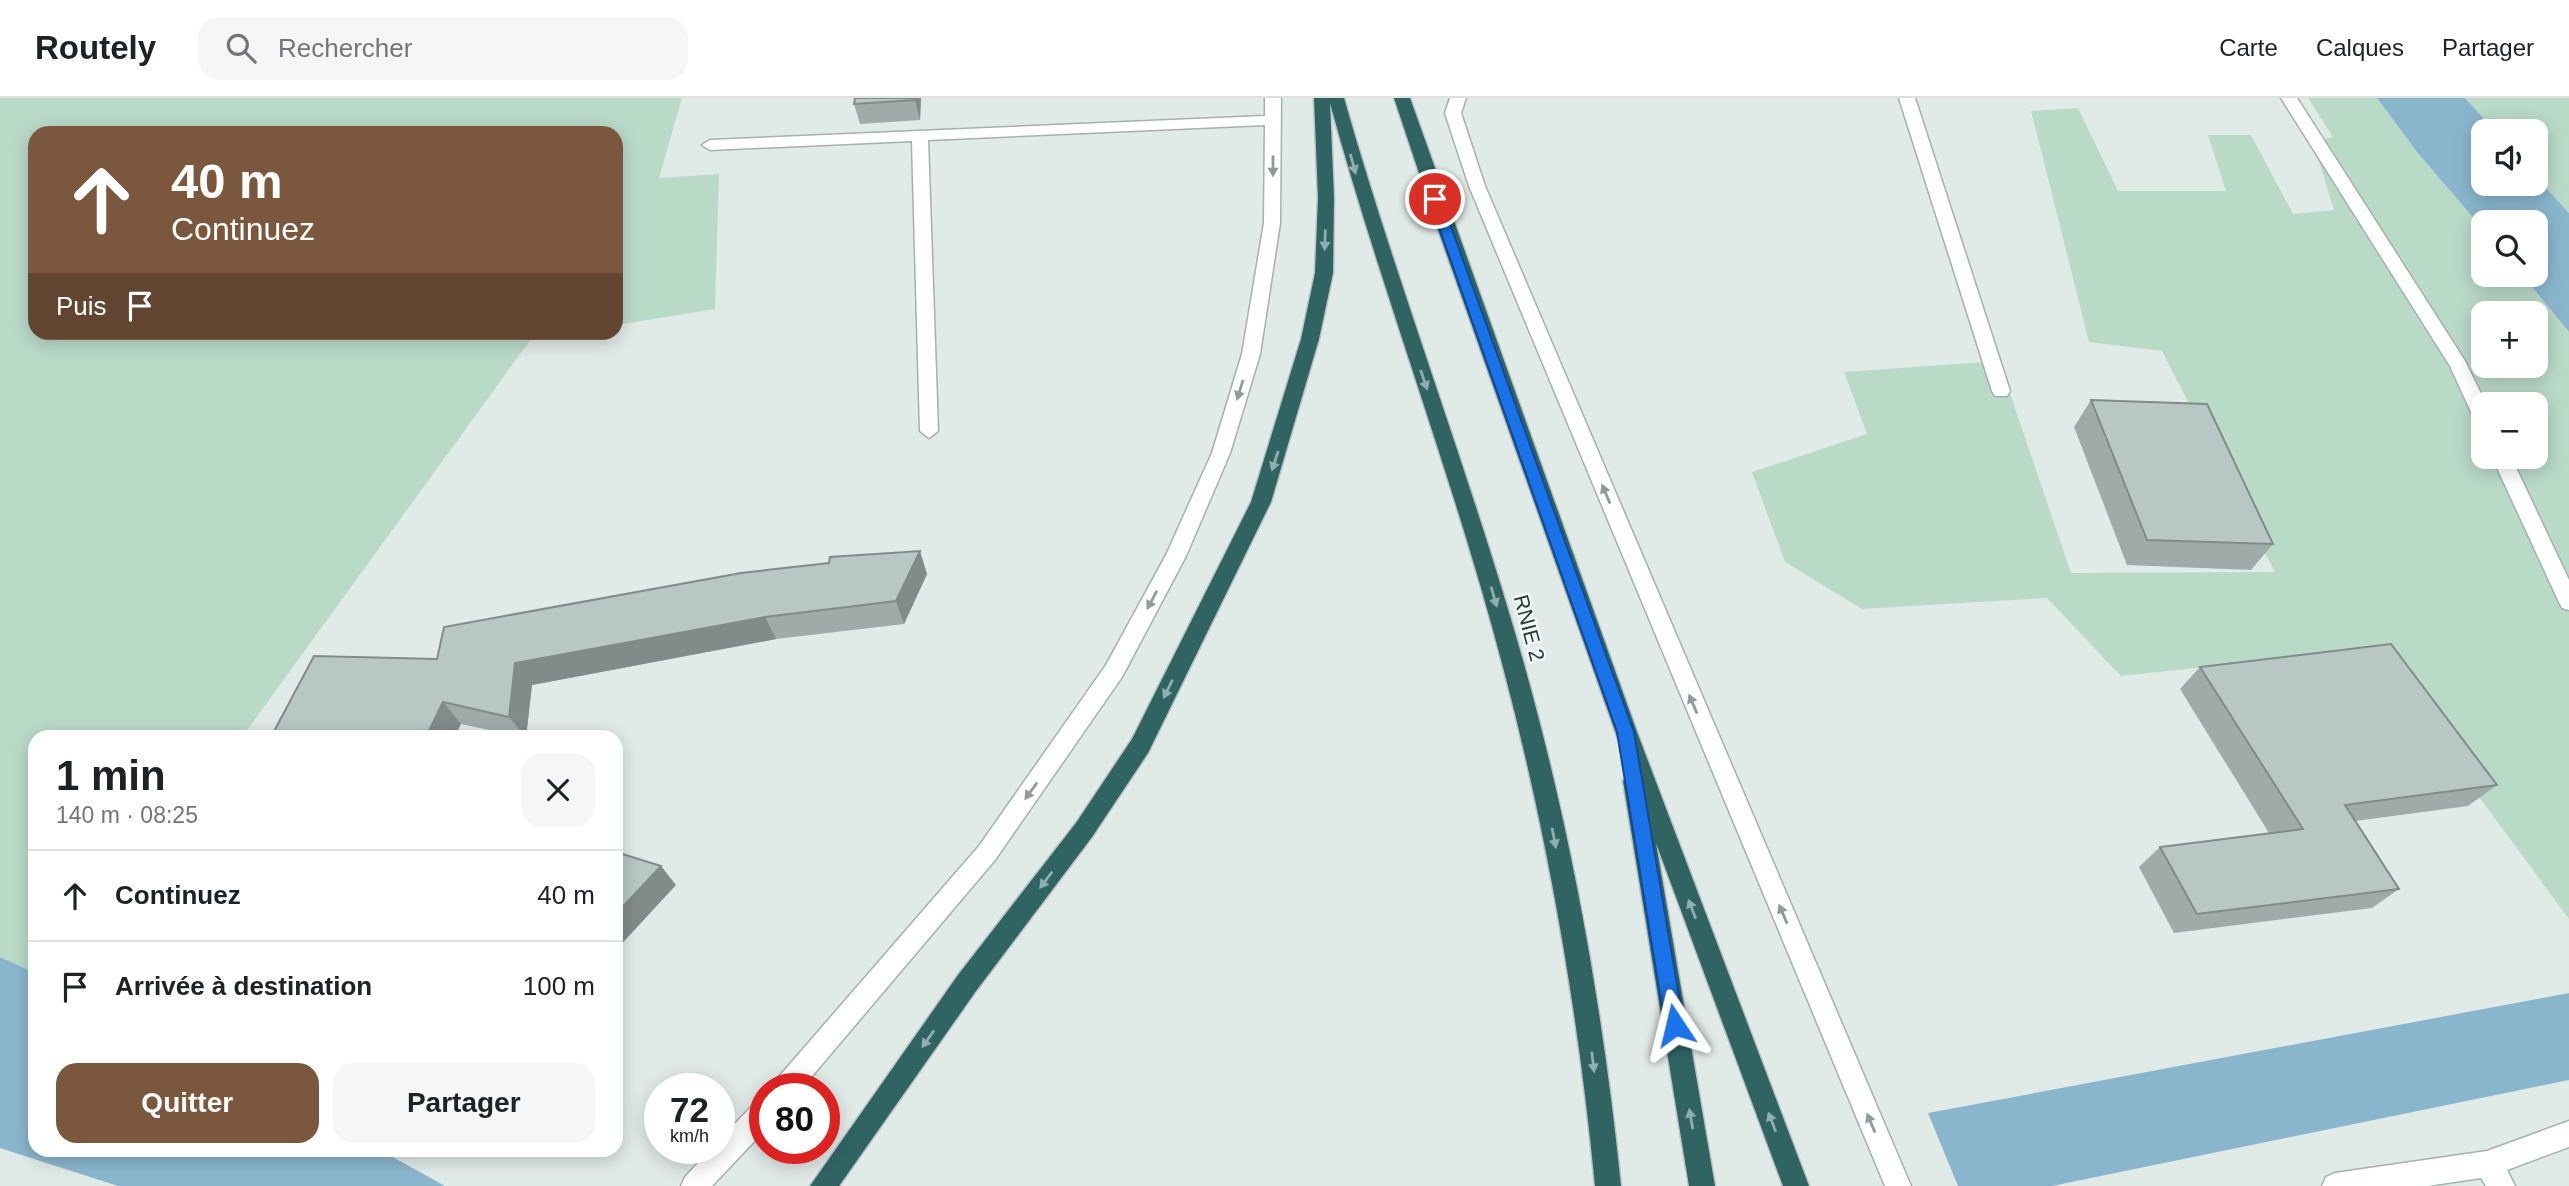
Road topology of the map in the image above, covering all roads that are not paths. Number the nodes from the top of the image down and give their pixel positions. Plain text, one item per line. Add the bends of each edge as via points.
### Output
1 (1273, 98) edge
2 (1322, 98) edge
3 (1336, 98) edge
4 (1402, 98) edge
5 (1458, 98) edge
6 (1907, 98) edge
7 (2289, 98) edge
8 (1273, 120) junction
9 (920, 135) junction
10 (710, 145) dead end
11 (2001, 391) dead end
12 (2471, 392) edge
13 (929, 430) dead end
14 (2507, 469) edge
15 (2569, 602) edge
16 (1626, 732) junction
17 (799, 1073) edge
18 (749, 1128) edge
19 (2569, 1134) edge
20 (2495, 1175) edge
21 (694, 1186) edge
22 (823, 1186) edge
23 (1608, 1186) edge
24 (1702, 1186) edge
25 (1796, 1186) edge
26 (1898, 1186) edge
27 (2335, 1186) edge

1 - 8 street
2 -> 22 highway via 1324,273 1310,339 1261,502 1140,746 1084,830 967,983
3 -> 23 highway, RNIE 2 / RNIE 2 via 1366,207 1494,596 1540,771 1583,987
4 - 16 highway
26 -> 5 street via 1477,186 1453,113
6 - 11 street
7 - 12 street via 2459,365
8 - 9 street
8 -> 17 street via 1272,223 1251,354 1221,453 1176,556 1114,671 986,853
9 - 10 street
9 - 13 street
14 - 15 street
24 -> 16 highway
25 -> 16 highway
18 - 21 street
19 - 20 street
20 - 27 street

